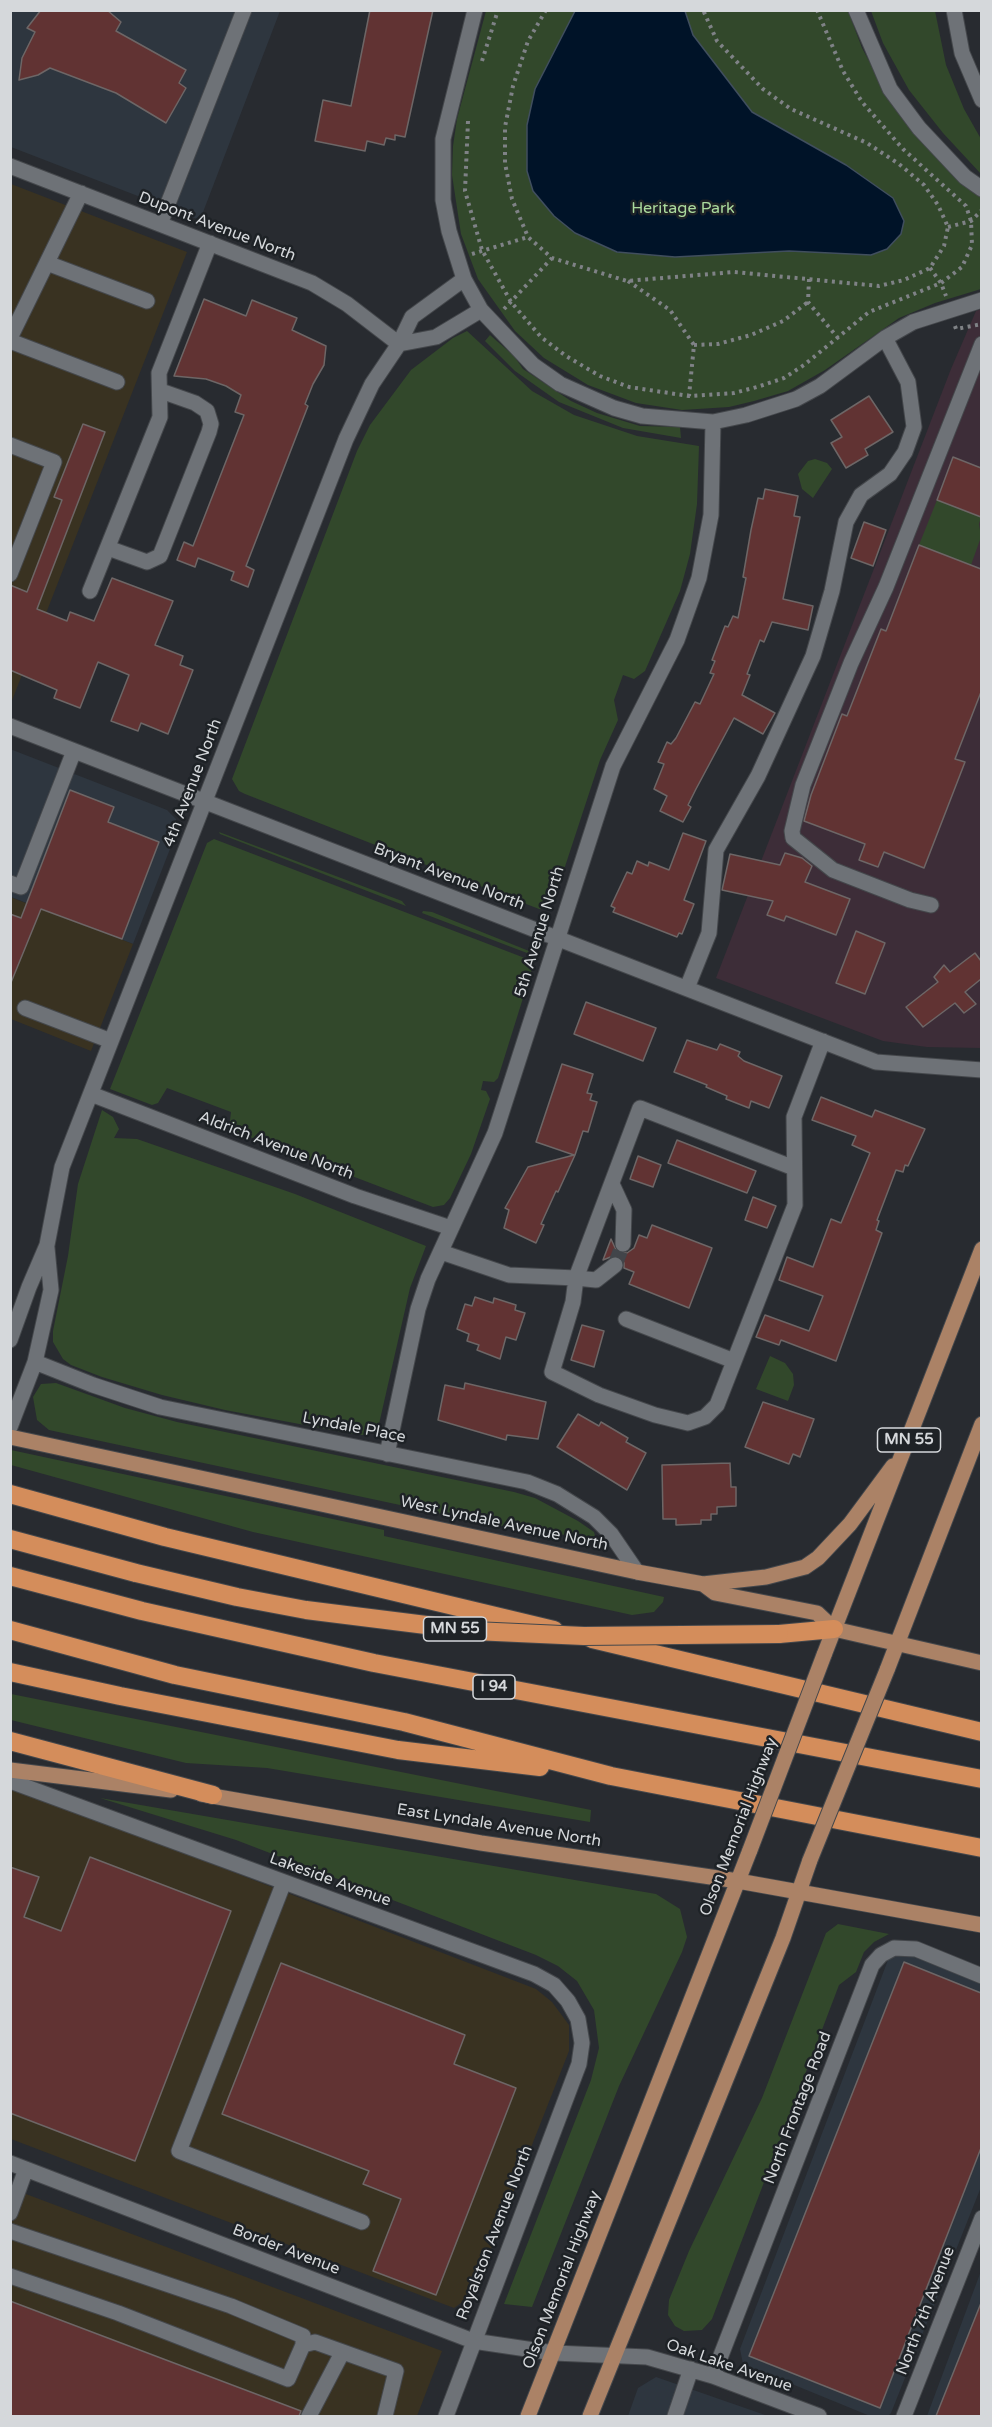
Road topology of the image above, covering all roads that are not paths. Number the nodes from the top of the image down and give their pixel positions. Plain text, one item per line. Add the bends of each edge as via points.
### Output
1 (244, 10) edge
2 (476, 10) edge
3 (856, 10) edge
4 (954, 10) edge
5 (981, 100) edge
6 (10, 166) edge
7 (981, 189) edge
8 (81, 194) junction
9 (160, 224) junction
10 (210, 243) junction
11 (47, 263) junction
12 (464, 279) junction
13 (981, 300) edge
14 (147, 301) dead end
15 (481, 310) junction
16 (885, 338) junction
17 (10, 339) edge
18 (399, 344) junction
19 (981, 344) edge
20 (117, 382) dead end
21 (161, 391) junction
22 (712, 422) junction
23 (10, 445) edge
24 (108, 548) junction
25 (10, 574) edge
26 (90, 591) dead end
27 (10, 726) edge
28 (74, 751) junction
29 (205, 802) junction
30 (10, 883) edge
31 (931, 905) dead end
32 (557, 939) junction
33 (687, 988) junction
34 (25, 1008) dead end
35 (111, 1041) junction
36 (822, 1041) junction
37 (981, 1070) edge
38 (91, 1094) junction
39 (794, 1168) junction
40 (612, 1184) junction
41 (451, 1228) junction
42 (623, 1244) tunnel mouth
43 (47, 1245) junction
44 (981, 1250) edge
45 (441, 1252) junction
46 (615, 1265) tunnel mouth
47 (576, 1278) junction
48 (626, 1319) dead end
49 (10, 1340) edge
50 (734, 1361) junction
51 (35, 1362) junction
52 (981, 1424) edge
53 (10, 1426) edge
54 (10, 1437) edge
55 (906, 1449) junction
56 (387, 1454) junction
57 (10, 1494) edge
58 (10, 1539) edge
59 (637, 1572) junction
60 (10, 1576) edge
61 (703, 1584) junction
62 (834, 1629) junction
63 (10, 1630) edge
64 (897, 1643) junction
65 (981, 1663) edge
66 (10, 1672) edge
67 (981, 1732) edge
68 (10, 1741) edge
69 (10, 1770) edge
70 (611, 1776) junction
71 (981, 1779) edge
72 (10, 1781) edge
73 (213, 1795) junction
74 (981, 1848) edge
75 (738, 1881) junction
76 (284, 1882) junction
77 (799, 1892) junction
78 (981, 1925) edge
79 (981, 1976) edge
80 (579, 2064) joint
81 (10, 2163) edge
82 (26, 2169) junction
83 (10, 2213) edge
84 (981, 2218) edge
85 (362, 2222) dead end
86 (10, 2230) edge
87 (10, 2276) edge
88 (473, 2341) junction
89 (303, 2345) junction
90 (342, 2353) junction
91 (554, 2353) junction
92 (612, 2356) junction
93 (691, 2369) junction
94 (713, 2376) junction
95 (309, 2416) edge
96 (385, 2416) edge
97 (446, 2416) edge
98 (528, 2416) edge
99 (590, 2416) edge
100 (675, 2416) edge
101 (819, 2416) edge
102 (904, 2416) edge

1 - 9 street
2 - 12 street via 447,115 442,155 443,200
3 - 7 street via 890,89 919,128
4 - 5 street via 962,53
6 - 8 street, Dupont Avenue North
8 - 9 street, Dupont Avenue North
8 - 11 street
9 - 10 street, Dupont Avenue North
10 - 18 street, Dupont Avenue North via 312,284 347,304
10 - 21 street via 159,373
11 - 14 street
11 - 17 street
12 - 15 street
12 - 18 street, 4th Avenue North via 412,317
13 - 16 street via 913,322
15 - 18 street via 436,337
15 - 22 street via 533,364 560,384 642,416
16 - 22 street via 796,399
16 - 33 street via 908,382 914,427 905,452 890,474 861,495 846,522 813,656 758,776 716,850 709,933
17 - 20 street
18 - 29 street, 4th Avenue North via 372,384 346,439
19 - 31 street via 803,785 792,831 793,838 833,870
21 - 24 street via 160,417
21 - 24 street via 207,411 209,432 160,556 147,562
22 - 32 street, 5th Avenue North via 711,515 699,578 677,640 613,766
23 - 25 street via 54,462
24 - 26 street
27 - 28 street, Bryant Avenue North
28 - 29 street, Bryant Avenue North
28 - 30 street via 21,887
29 - 32 street, Bryant Avenue North
29 - 35 street, 4th Avenue North
32 - 33 street, Bryant Avenue North
32 - 41 street, 5th Avenue North via 495,1133
33 - 36 street, Bryant Avenue North
34 - 35 street
35 - 38 street, 4th Avenue North
36 - 37 street, Bryant Avenue North via 876,1062
36 - 39 street via 794,1117
38 - 41 street, Aldrich Avenue North via 355,1196
38 - 43 street, 4th Avenue North via 62,1167
39 - 40 street via 640,1108
39 - 50 street via 795,1205
40 - 42 street via 624,1210
40 - 47 street
41 - 45 street, 5th Avenue North
43 - 49 street, 4th Avenue North
43 - 51 street, 4th Avenue North via 51,1290
44 - 55 main road, Olson Memorial Highway / MN 55
45 - 47 street via 509,1275
45 - 56 street, 5th Avenue North via 418,1309
46 - 47 street via 596,1280
47 - 50 street via 573,1302 552,1372 599,1395 688,1423 705,1417 717,1404
48 - 50 street
51 - 53 street, 4th Avenue North
51 - 56 street, Lyndale Place via 160,1407
52 - 64 main road
54 - 59 main road, West Lyndale Avenue North
55 - 61 main road via 850,1524 805,1567 766,1577
55 - 62 main road, Olson Memorial Highway / MN 55
56 - 59 street, Lyndale Place via 527,1482 557,1494 594,1516
57 - 67 highway via 301,1571
58 - 62 highway, MN 55, bridge via 237,1597 474,1631 573,1636 779,1634
59 - 61 main road, West Lyndale Avenue North
60 - 71 highway, I 94 via 142,1611 374,1663
61 - 62 main road, West Lyndale Avenue North via 715,1593 817,1613
62 - 64 main road, West Lyndale Avenue North
62 - 75 main road, Olson Memorial Highway, bridge
63 - 70 highway via 176,1675 404,1722
64 - 65 main road, West Lyndale Avenue North
64 - 77 main road, bridge
66 - 70 highway via 398,1750
68 - 73 highway
69 - 73 main road, East Lyndale Avenue North
70 - 74 highway
72 - 76 street, Lakeside Avenue
73 - 75 main road, East Lyndale Avenue North via 481,1843
75 - 77 main road, East Lyndale Avenue North
75 - 91 main road, Olson Memorial Highway
76 - 80 street, Lakeside Avenue via 534,1974 554,1985 578,2019 582,2043
76 - 85 street via 179,2151
77 - 78 main road, East Lyndale Avenue North
77 - 92 main road
79 - 94 street, North Frontage Road via 916,1949 894,1948 872,1965
80 - 88 street, Royalston Avenue North
81 - 82 street, Border Avenue
82 - 83 street
82 - 88 street, Border Avenue
84 - 102 street, North 7th Avenue
86 - 89 street via 231,2307 303,2336
87 - 89 street via 288,2379
88 - 91 street, Border Avenue
88 - 97 street, Royalston Avenue North
89 - 90 street via 315,2342
90 - 95 street
90 - 96 street via 396,2371
91 - 92 street, Oak Lake Avenue
91 - 98 main road, Olson Memorial Highway
92 - 93 street, Oak Lake Avenue via 646,2357
92 - 99 main road
93 - 94 street, Oak Lake Avenue
93 - 100 street
94 - 101 street, Oak Lake Avenue

